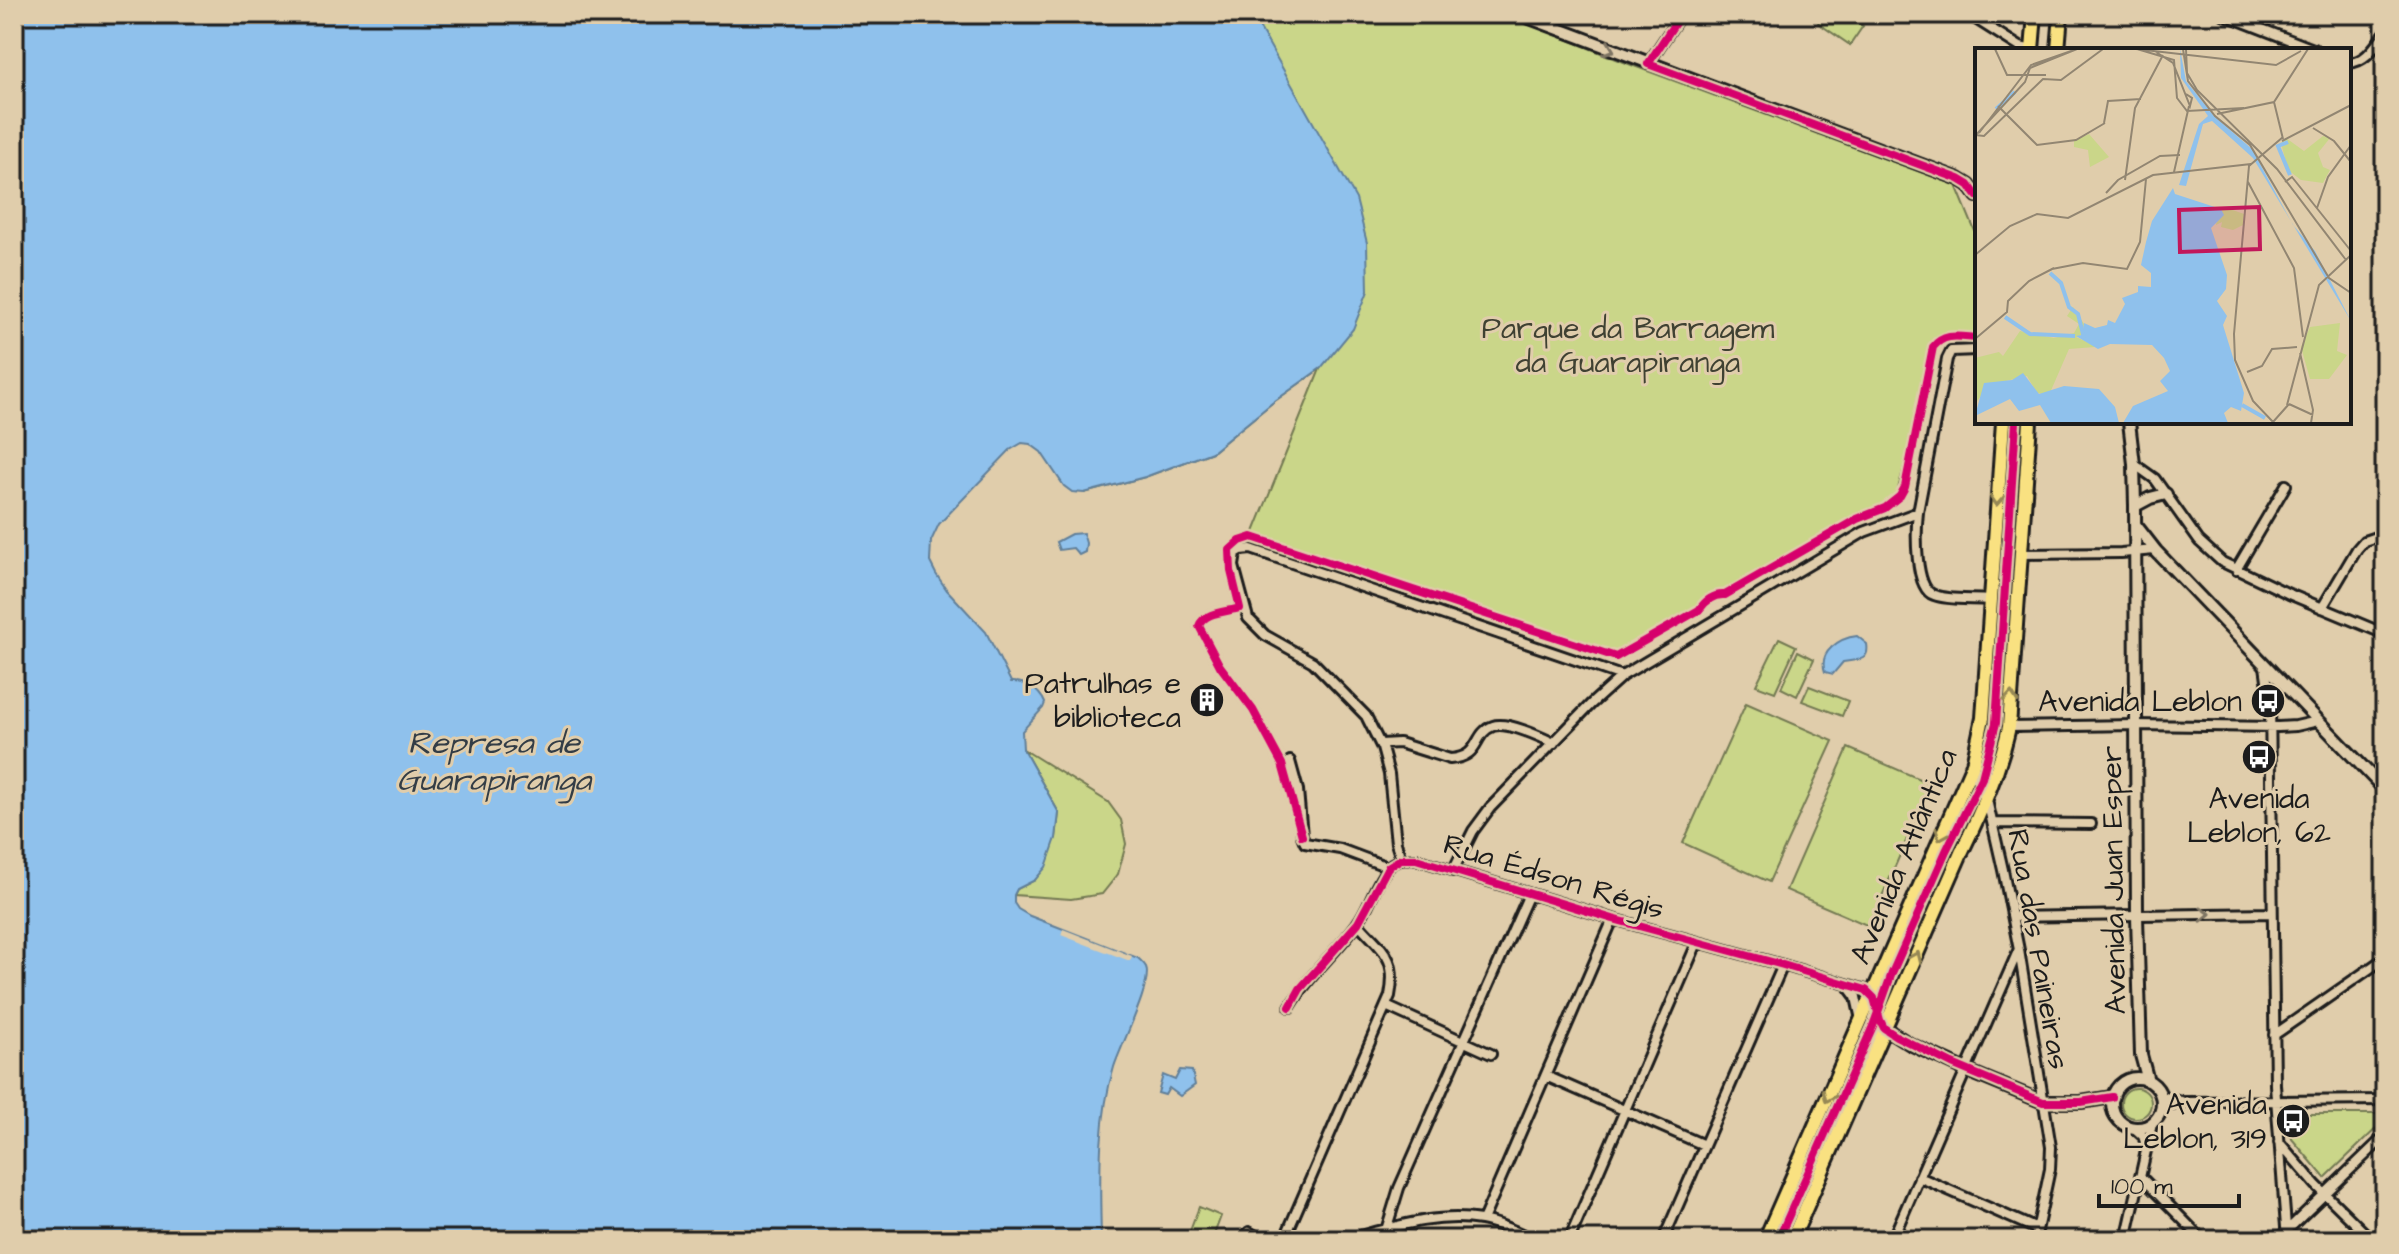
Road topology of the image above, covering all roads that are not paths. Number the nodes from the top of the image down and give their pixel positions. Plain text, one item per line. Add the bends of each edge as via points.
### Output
1 (1519, 14) edge
2 (1681, 14) edge
3 (1968, 14) edge
4 (2035, 14) edge
5 (2061, 14) edge
6 (2223, 14) edge
7 (2385, 33) edge
8 (2024, 48) edge
9 (2032, 48) edge
10 (2058, 48) edge
11 (2311, 48) edge
12 (2351, 63) edge
13 (1648, 64) junction
14 (1975, 193) edge
15 (1975, 350) edge
16 (2003, 424) edge
17 (2030, 424) edge
18 (2129, 424) edge
19 (2134, 464) junction
20 (2286, 485) dead end
21 (2166, 494) junction
22 (2135, 506) junction
23 (1918, 512) junction
24 (2135, 524) junction
25 (2385, 534) edge
26 (2155, 550) junction
27 (2135, 553) junction
28 (2021, 554) junction
29 (2236, 570) junction
30 (1990, 600) junction
31 (2322, 608) junction
32 (2385, 634) edge
33 (2264, 663) junction
34 (1622, 676) junction
35 (2280, 680) junction
36 (2270, 701) junction
37 (2318, 721) junction
38 (2135, 725) junction
39 (2009, 727) junction
40 (2270, 727) junction
41 (1554, 743) junction
42 (1381, 744) junction
43 (1290, 761) dead end
44 (1973, 764) junction
45 (2385, 790) edge
46 (1987, 800) junction
47 (1993, 823) junction
48 (2091, 824) dead end
49 (1401, 859) junction
50 (1388, 867) junction
51 (1453, 871) junction
52 (1529, 894) junction
53 (2272, 913) junction
54 (2137, 916) junction
55 (2013, 917) junction
56 (1613, 919) junction
57 (1358, 923) junction
58 (1697, 943) junction
59 (2019, 950) junction
60 (2385, 958) edge
61 (1783, 965) junction
62 (1847, 984) junction
63 (1872, 995) junction
64 (1386, 1006) junction
65 (1290, 1007) dead end
66 (1861, 1020) junction
67 (1884, 1028) junction
68 (2274, 1035) junction
69 (1464, 1041) junction
70 (1491, 1054) dead end
71 (2141, 1055) junction
72 (1965, 1070) junction
73 (1546, 1076) junction
74 (2132, 1079) junction
75 (2148, 1081) junction
76 (2385, 1100) edge
77 (2161, 1101) junction
78 (2276, 1101) junction
79 (2043, 1102) junction
80 (2112, 1102) junction
81 (1625, 1110) junction
82 (2152, 1124) junction
83 (2133, 1127) junction
84 (2385, 1136) edge
85 (2278, 1142) junction
86 (1704, 1145) junction
87 (2146, 1145) junction
88 (2140, 1176) junction
89 (1919, 1177) junction
90 (2325, 1194) junction
91 (1483, 1220) junction
92 (1387, 1227) junction
93 (2037, 1229) junction
94 (1249, 1232) dead end
95 (1374, 1236) edge
96 (2286, 1236) edge
97 (1263, 1240) edge
98 (1284, 1240) edge
99 (1344, 1240) edge
100 (1535, 1240) edge
101 (1569, 1240) edge
102 (1663, 1240) edge
103 (1765, 1240) edge
104 (1792, 1240) edge
105 (1892, 1240) edge
106 (2035, 1240) edge
107 (2126, 1240) edge
108 (2203, 1240) edge
109 (2277, 1240) edge
110 (2372, 1240) edge

1 -> 13 street
2 - 13 street
3 - 8 street
4 - 9 main road
5 - 10 main road
6 - 11 street
7 - 12 street via 2365,57
13 - 14 street via 1959,179
15 - 23 street via 1954,350 1947,359
16 -> 30 main road, Avenida Atlântica
17 - 28 main road, Avenida Atlântica
18 - 19 street, Avenida Juan Esper
19 - 21 street
19 - 22 street, Avenida Juan Esper
20 - 29 street
21 - 22 street
21 - 29 street via 2199,541
22 - 24 street, Avenida Juan Esper
23 - 30 street via 1925,589 1934,595
23 - 34 street via 1864,532
24 - 26 street
24 - 27 street, Avenida Juan Esper
25 - 31 street via 2357,549
26 - 27 street
26 - 33 street
27 - 28 street
27 - 38 street, Avenida Juan Esper
39 -> 28 main road, Avenida Atlântica
29 - 31 street
30 - 44 main road, Avenida Atlântica via 1983,718
31 - 32 street
33 - 35 street
33 - 36 street
34 - 41 street
34 - 42 street via 1251,549 1236,553 1234,566 1248,618 1265,635 1325,672 1366,716
35 - 36 street
35 - 37 street
36 - 40 street
37 - 40 street
37 - 45 street
38 - 39 street
38 - 40 street
38 - 54 street, Avenida Juan Esper
39 - 46 main road, Avenida Atlântica
40 - 53 street
41 - 42 street via 1500,725 1489,728 1470,753 1458,759 1399,743
41 - 51 street via 1478,823
42 - 49 street
43 - 50 street via 1303,841
44 - 46 street, Rua das Paineiras via 1978,788
44 -> 63 main road, Avenida Atlântica
46 - 47 street, Rua das Paineiras
67 -> 46 main road, Avenida Atlântica
47 - 48 street
47 - 55 street, Rua das Paineiras
49 - 50 street, Rua Édson Régis
49 - 51 street, Rua Édson Régis
50 - 57 street
51 - 52 street, Rua Édson Régis
52 - 56 street, Rua Édson Régis
52 - 69 street
54 -> 53 street
53 - 68 street
54 - 55 street
54 - 71 street, Avenida Juan Esper
55 - 59 street, Rua das Paineiras
56 - 58 street, Rua Édson Régis
56 - 73 street
57 - 64 street via 1384,950 1393,970
57 - 65 street
58 - 61 street, Rua Édson Régis
58 - 81 street
59 - 72 street
59 - 79 street, Rua das Paineiras
60 - 68 street
61 - 62 street, Rua Édson Régis
61 - 86 street
62 - 63 street, Rua Édson Régis
62 - 66 street
63 - 66 main road, Avenida Atlântica
63 - 67 street
64 - 69 street
64 - 98 street
66 -> 103 main road, Avenida Atlântica
67 - 72 street
67 - 104 main road, Avenida Atlântica
68 - 78 street
69 - 70 street
69 - 92 street
71 - 74 street, Avenida Juan Esper
71 - 75 street, Avenida Juan Esper
72 - 79 street
72 - 89 street
73 - 81 street
73 - 91 street
74 - 75 street
74 - 80 street via 2119,1087
75 - 77 street
76 - 78 street
77 - 78 street
77 - 82 street
78 - 85 street
79 - 80 street
79 - 93 street, Rua das Paineiras via 2052,1157
80 - 83 street via 2116,1117
81 - 86 street
81 - 101 street
82 - 83 street
82 - 87 street
83 - 87 street
84 - 90 street
85 - 90 street
85 - 96 street
86 - 102 street
87 - 88 street
88 - 107 street
88 - 108 street
89 - 93 street
89 - 105 street
90 - 96 street
90 - 110 street
91 - 92 street via 1455,1218
91 - 100 street
92 - 95 street
93 - 106 street, Rua das Paineiras
94 - 97 street
95 - 99 street
96 - 109 street

